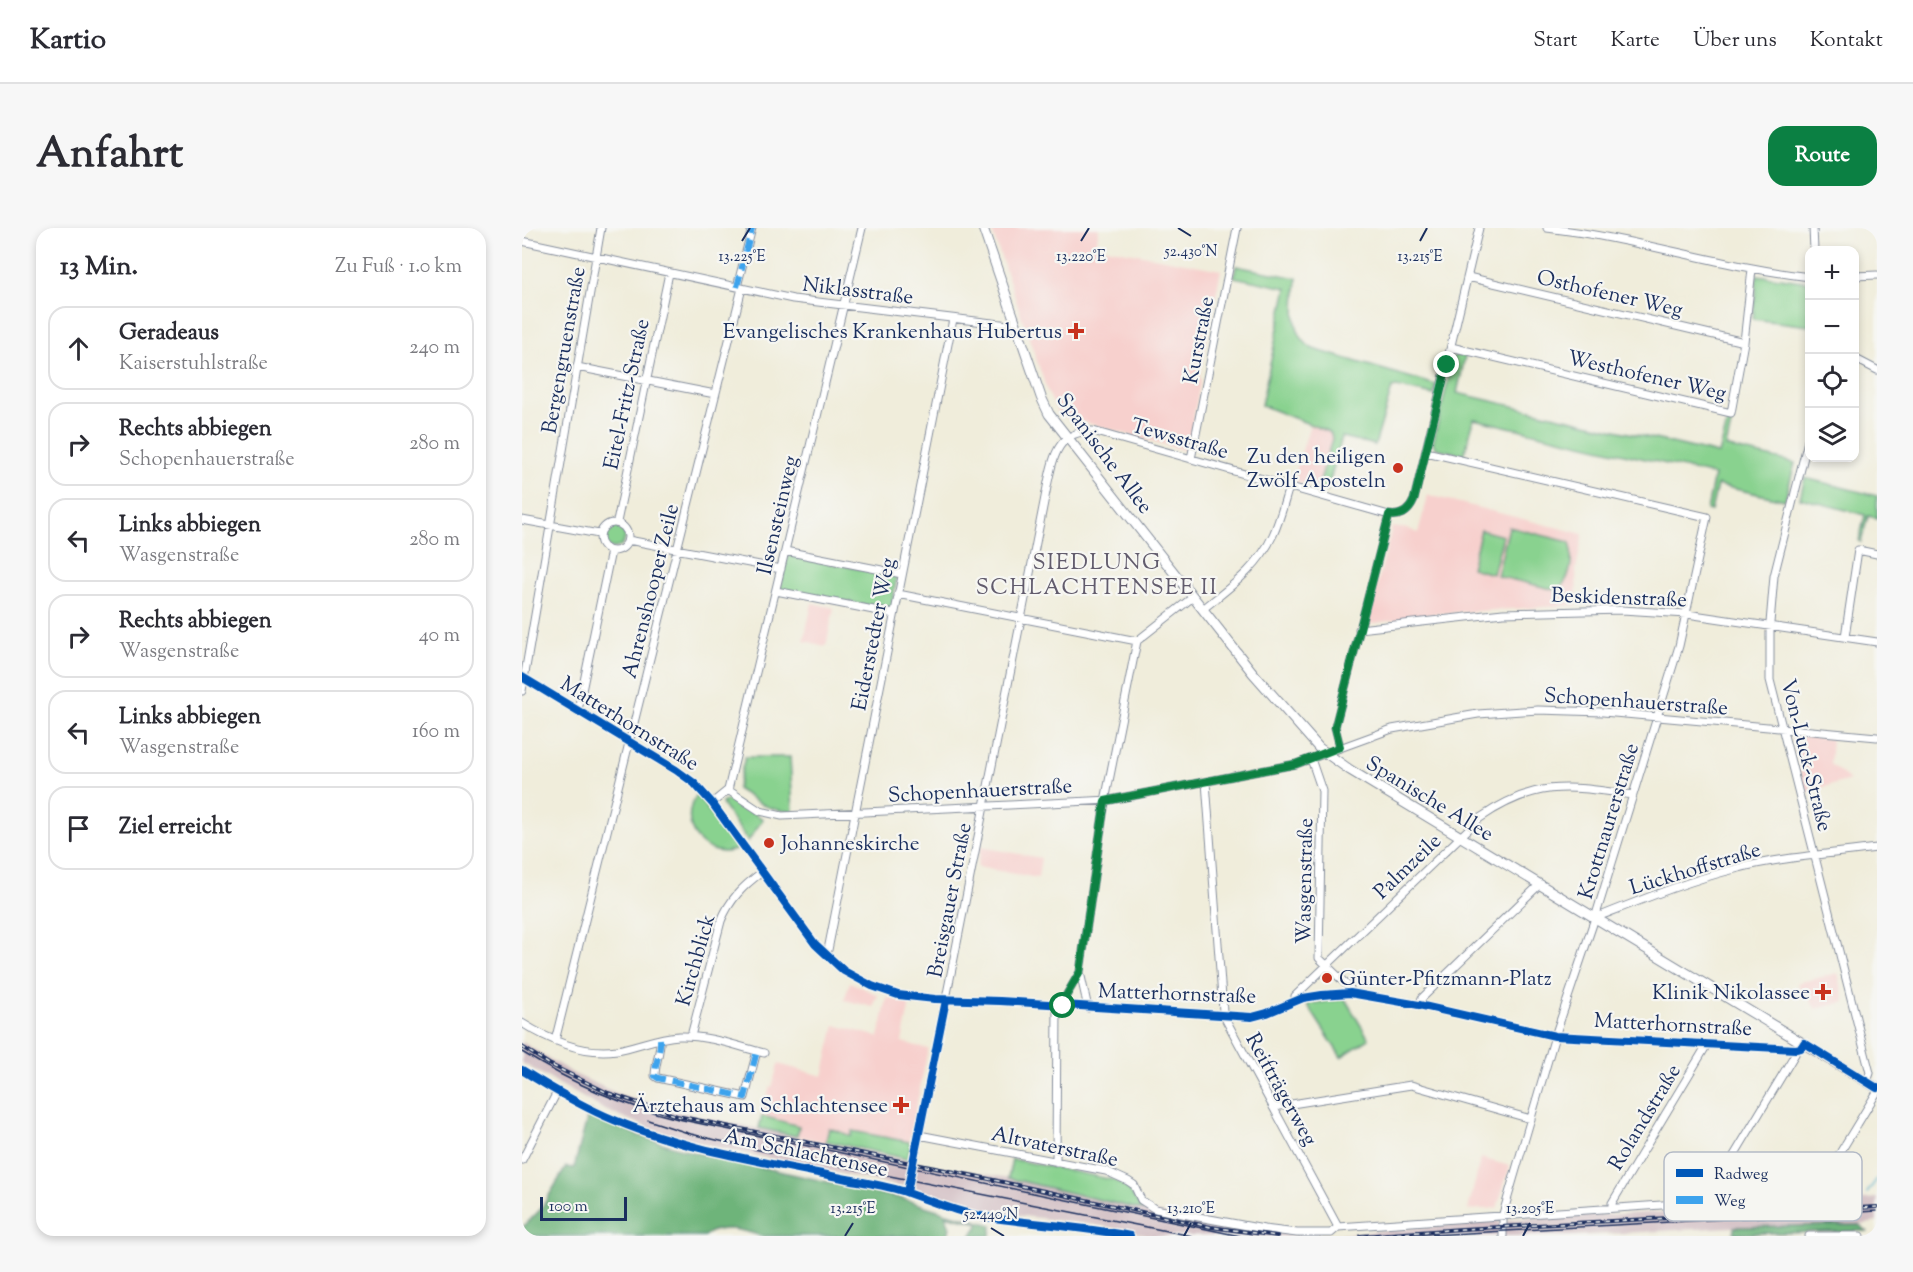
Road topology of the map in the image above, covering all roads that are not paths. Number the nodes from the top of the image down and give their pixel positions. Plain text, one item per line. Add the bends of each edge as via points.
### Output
1 (601, 228) edge
2 (752, 228) edge
3 (861, 228) edge
4 (983, 228) edge
5 (1237, 228) edge
6 (1479, 228) edge
7 (1547, 228) edge
8 (1813, 228) edge
9 (522, 241) edge
10 (1814, 246) edge
11 (596, 258) junction
12 (1752, 269) junction
13 (669, 273) junction
14 (1877, 275) edge
15 (1805, 276) edge
16 (1859, 276) edge
17 (1468, 277) junction
18 (739, 287) junction
19 (844, 305) junction
20 (953, 319) junction
21 (1015, 322) junction
22 (1744, 342) junction
23 (1451, 346) junction
24 (1859, 361) edge
25 (577, 367) junction
26 (1877, 370) edge
27 (646, 381) junction
28 (715, 394) junction
29 (1068, 439) junction
30 (1805, 450) edge
31 (1426, 452) junction
32 (1191, 459) junction
33 (1289, 487) junction
34 (1389, 515) junction
35 (522, 520) edge
36 (617, 522) junction
37 (550, 525) junction
38 (599, 534) junction
39 (628, 540) junction
40 (677, 550) junction
41 (611, 551) junction
42 (785, 551) junction
43 (1877, 554) edge
44 (781, 569) junction
45 (902, 574) junction
46 (776, 591) junction
47 (898, 594) junction
48 (1193, 597) junction
49 (1203, 609) junction
50 (894, 614) junction
51 (1687, 614) junction
52 (1021, 619) junction
53 (1770, 626) junction
54 (1359, 629) junction
55 (1845, 637) junction
56 (1137, 642) junction
57 (1877, 642) edge
58 (523, 677) edge
59 (522, 691) edge
60 (578, 710) junction
61 (1658, 717) junction
62 (1782, 730) junction
63 (1877, 737) edge
64 (629, 742) junction
65 (1340, 747) junction
66 (1325, 752) junction
67 (1311, 759) junction
68 (1206, 782) junction
69 (728, 790) junction
70 (1633, 795) junction
71 (1105, 801) junction
72 (712, 803) junction
73 (984, 807) junction
74 (855, 813) junction
75 (1461, 837) junction
76 (1877, 848) edge
77 (1815, 856) junction
78 (762, 872) junction
79 (1539, 885) junction
80 (1595, 918) junction
81 (824, 953) junction
82 (1327, 965) junction
83 (1080, 972) junction
84 (1350, 993) junction
85 (946, 1000) junction
86 (1296, 1000) junction
87 (1060, 1005) junction
88 (1419, 1005) junction
89 (1088, 1008) junction
90 (1224, 1016) junction
91 (522, 1023) edge
92 (691, 1036) junction
93 (1555, 1036) junction
94 (660, 1039) junction
95 (555, 1041) junction
96 (1705, 1044) junction
97 (1800, 1046) junction
98 (522, 1070) edge
99 (1867, 1082) junction
100 (1877, 1088) edge
101 (557, 1092) junction
102 (1877, 1092) edge
103 (1273, 1107) junction
104 (1531, 1119) junction
105 (919, 1135) junction
106 (1736, 1152) edge
107 (1841, 1152) edge
108 (522, 1160) edge
109 (914, 1161) tunnel mouth
110 (1056, 1162) junction
111 (910, 1182) tunnel mouth
112 (908, 1192) junction
113 (1664, 1205) edge
114 (1612, 1208) junction
115 (1503, 1214) junction
116 (1338, 1227) junction
117 (1130, 1236) edge
118 (1503, 1236) edge
119 (1809, 1236) edge
120 (1860, 1236) edge

1 - 11 street, Bergengruenstraße
2 - 18 street, Ahrenshooper Zeile
3 - 19 street, Ilsensteinweg
4 - 21 main road, Spanische Allee
5 - 32 street, Kurstraße
6 - 17 street
7 - 12 street via 1641,243
8 - 10 street
9 - 11 street, Niklasstraße
11 - 13 street, Niklasstraße
11 - 25 street, Bergengruenstraße
12 - 15 street
12 - 22 street, Westhofener Weg
13 - 18 street, Niklasstraße
13 - 27 street, Eitel-Fritz-Straße
14 - 16 street
17 - 22 street, Osthofener Weg
17 - 23 street
18 - 19 street, Niklasstraße
18 - 28 street, Ahrenshooper Zeile
19 - 20 street, Niklasstraße
19 - 42 street, Ilsensteinweg
20 - 21 street, Niklasstraße via 1009,325
20 - 45 street, Eiderstedter Weg
21 - 29 main road, Spanische Allee via 1044,406
22 - 23 street, Westhofener Weg via 1731,413
23 - 31 street
24 - 26 street
25 - 27 street
25 - 37 street, Bergengruenstraße
27 - 28 street
27 - 36 street, Eitel-Fritz-Straße
28 - 40 street, Ahrenshooper Zeile
29 - 32 street, Tewsstraße via 1079,432 1094,431
29 - 48 main road, Spanische Allee
29 - 52 street, Breisgauer Straße via 1053,458
30 - 53 street, Von-Luck-Straße via 1774,576
31 - 34 street via 1412,505 1401,515
31 - 51 street, Krottnaurerstraße via 1707,517
32 - 33 street, Tewsstraße
33 - 34 street, Tewsstraße
33 - 49 street via 1273,536 1258,559
34 - 54 street
35 - 37 street
36 - 38 street via 608,524
36 - 39 street via 627,531
37 - 38 street
37 - 58 street, Bergengruenstraße
38 - 41 street via 600,543
39 - 40 street
39 - 41 street via 623,547
40 - 44 street
40 - 64 street, Ahrenshooper Zeile
41 - 60 street
42 - 44 street, Ilsensteinweg
42 - 45 street
43 - 55 street via 1858,550
44 - 46 street, Ilsensteinweg
45 - 47 street, Eiderstedter Weg
46 - 50 street
46 - 69 street, Ilsensteinweg
47 - 50 street, Eiderstedter Weg
47 - 52 street
48 - 49 main road, Spanische Allee
48 - 56 street
49 - 66 main road, Spanische Allee
50 - 74 street, Eiderstedter Weg
51 - 53 street, Beskidenstraße
51 - 54 street, Beskidenstraße via 1554,611
51 - 61 street, Krottnaurerstraße
52 - 56 street
52 - 73 street, Breisgauer Straße
53 - 55 street, Beskidenstraße
53 - 62 street, Von-Luck-Straße via 1770,681
54 - 65 street via 1335,727
55 - 57 street, Beskidenstraße
56 - 71 street
58 - 59 street, Bergengruenstraße
58 - 60 street, Matterhornstraße
60 - 64 street, Matterhornstraße
61 - 62 street, Schopenhauerstraße
61 - 65 street, Schopenhauerstraße via 1538,710 1478,714 1392,729
61 - 70 street, Krottnaurerstraße
62 - 63 street, Schopenhauerstraße
62 - 77 street, Von-Luck-Straße
64 - 72 street, Matterhornstraße via 682,774
64 - 95 street, Ahrenshooper Zeile
65 - 66 street, Schopenhauerstraße
66 - 67 street, Schopenhauerstraße
66 - 75 main road, Spanische Allee
67 - 68 street, Schopenhauerstraße
67 - 82 street, Wasgenstraße via 1322,790 1319,958
68 - 71 street, Schopenhauerstraße
68 - 90 street, Reifträgerweg
69 - 72 street
69 - 74 street, Schopenhauerstraße via 768,814
70 - 75 street, Palmzeile via 1569,787 1534,791 1498,806
70 - 80 street, Krottnaurerstraße
71 - 73 street, Schopenhauerstraße
71 - 83 street
72 - 78 street, Matterhornstraße
73 - 74 street, Schopenhauerstraße
73 - 85 street, Breisgauer Straße
74 - 81 street, Eiderstedter Weg via 828,950
75 - 79 main road, Spanische Allee
75 - 82 street, Palmzeile
76 - 77 street, Lückhoffstraße
77 - 80 street, Lückhoffstraße via 1736,869
77 - 99 street, Von-Luck-Straße via 1870,1073
78 - 81 street, Matterhornstraße
78 - 92 street, Kirchblick via 740,890 721,921
79 - 80 main road, Spanische Allee
79 - 88 street
80 - 93 street, Krottnaurerstraße
80 - 97 main road, Spanische Allee
81 - 85 street, Matterhornstraße via 850,975 879,989
82 - 84 street, Wasgenstraße via 1350,988
82 - 86 street, Palmzeile via 1295,996
83 - 87 street
83 - 89 street
84 - 86 street, Matterhornstraße
84 - 88 street, Matterhornstraße
85 - 87 street, Matterhornstraße
85 - 105 street, Breisgauer Straße
86 - 90 street, Matterhornstraße via 1261,1015
87 - 89 street, Matterhornstraße
87 - 110 street
88 - 93 street, Matterhornstraße
89 - 90 street, Matterhornstraße
90 - 103 street, Reifträgerweg
91 - 95 street
92 - 94 street
92 - 94 street via 761,1052 745,1097 655,1076
93 - 96 street, Matterhornstraße
93 - 104 street, Krottnaurerstraße
94 - 95 street via 605,1051
96 - 97 street, Matterhornstraße
96 - 114 street, Rolandstraße
97 - 99 main road, Spanische Allee
97 - 106 street, Altvaterstraße
98 - 101 street, Am Schlachtensee
99 - 100 main road, Spanische Allee
101 - 108 street
101 - 112 street, Am Schlachtensee via 655,1135
102 - 107 street
103 - 104 street via 1411,1085
103 - 116 street, Reifträgerweg
104 - 115 street, Krottnaurerstraße
105 - 109 street, Breisgauer Straße
105 - 110 street, Altvaterstraße
110 - 116 street, Altvaterstraße via 1122,1176 1134,1185 1145,1204 1155,1209 1297,1233 1331,1233
111 - 112 street
112 - 117 street, Am Schlachtensee via 986,1217
113 - 114 street, Altvaterstraße
114 - 115 street, Altvaterstraße
115 - 116 street, Altvaterstraße
115 - 118 street, Krottnaurerstraße
119 - 120 street

